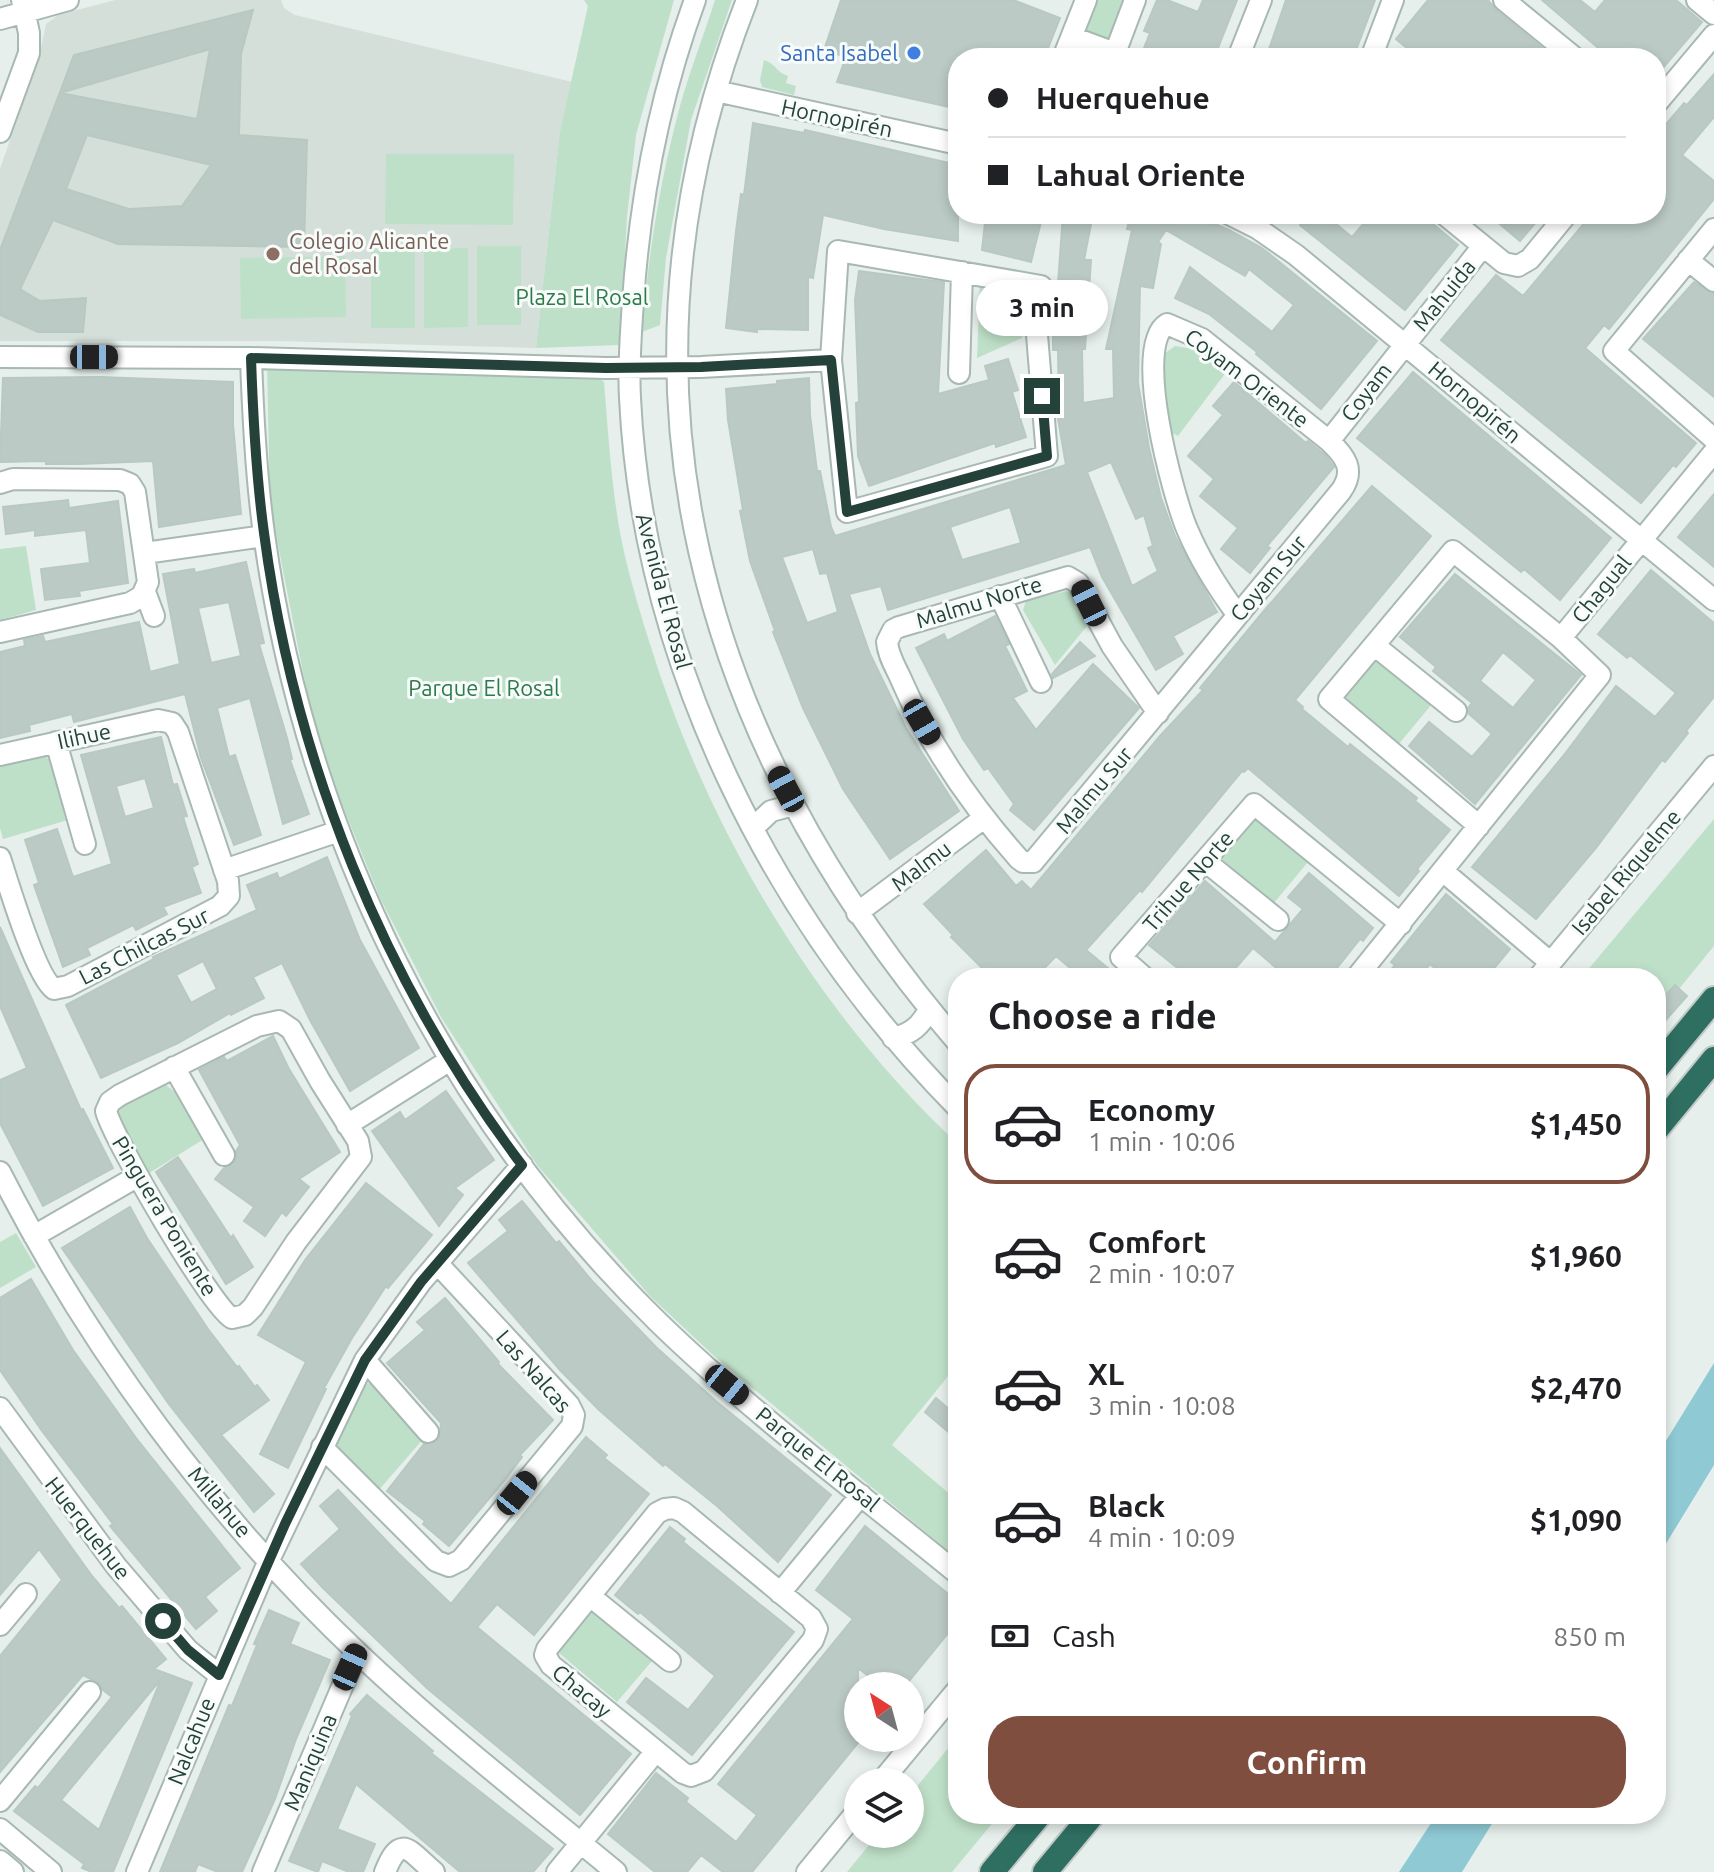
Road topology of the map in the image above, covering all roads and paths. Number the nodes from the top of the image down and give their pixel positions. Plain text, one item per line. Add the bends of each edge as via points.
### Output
1 (68, 0) edge
2 (695, 0) edge
3 (747, 0) edge
4 (1086, 0) edge
5 (1135, 0) edge
6 (1261, 0) edge
7 (1393, 0) edge
8 (1504, 0) edge
9 (1697, 0) edge
10 (24, 6) edge
11 (1714, 14) edge
12 (0, 19) edge
13 (1714, 35) edge
14 (1072, 37) junction
15 (1067, 48) edge
16 (1102, 48) edge
17 (1117, 48) edge
18 (1242, 48) edge
19 (1379, 48) edge
20 (1563, 48) edge
21 (716, 91) junction
22 (1666, 92) edge
23 (0, 132) edge
24 (948, 142) edge
25 (1249, 224) edge
26 (1456, 224) edge
27 (1559, 224) edge
28 (1714, 229) edge
29 (1483, 246) junction
30 (1688, 260) junction
31 (962, 272) junction
32 (1714, 281) edge
33 (1404, 344) junction
34 (0, 357) edge
35 (251, 358) junction
36 (831, 360) junction
37 (678, 366) junction
38 (631, 368) junction
39 (959, 373) dead end
40 (1714, 439) edge
41 (1329, 441) junction
42 (1714, 452) edge
43 (0, 483) edge
44 (264, 536) junction
45 (1641, 540) junction
46 (145, 553) junction
47 (145, 592) junction
48 (1000, 596) junction
49 (1714, 600) edge
50 (1237, 614) junction
51 (154, 616) dead end
52 (0, 632) edge
53 (1561, 638) junction
54 (1374, 645) junction
55 (1041, 682) dead end
56 (1456, 711) dead end
57 (1158, 713) junction
58 (56, 742) junction
59 (0, 755) edge
60 (1714, 766) edge
61 (794, 805) junction
62 (984, 818) junction
63 (1479, 826) junction
64 (753, 828) junction
65 (339, 831) junction
66 (85, 844) dead end
67 (0, 858) edge
68 (1205, 861) junction
69 (224, 870) junction
70 (1444, 872) junction
71 (857, 913) junction
72 (1278, 920) dead end
73 (1401, 924) junction
74 (1134, 968) edge
75 (1364, 968) edge
76 (1543, 968) edge
77 (1547, 968) edge
78 (1714, 999) edge
79 (929, 1009) junction
80 (948, 1031) edge
81 (893, 1038) junction
82 (1666, 1057) edge
83 (1714, 1059) edge
84 (450, 1060) junction
85 (174, 1067) junction
86 (948, 1097) edge
87 (1666, 1118) edge
88 (347, 1125) junction
89 (224, 1155) dead end
90 (522, 1165) junction
91 (0, 1172) edge
92 (138, 1176) junction
93 (34, 1236) junction
94 (437, 1263) junction
95 (365, 1360) junction
96 (0, 1408) edge
97 (428, 1432) dead end
98 (322, 1447) junction
99 (861, 1495) junction
100 (269, 1560) junction
101 (948, 1566) edge
102 (780, 1593) junction
103 (26, 1594) dead end
104 (590, 1596) junction
105 (0, 1625) edge
106 (357, 1652) junction
107 (670, 1661) dead end
108 (219, 1675) junction
109 (90, 1692) dead end
110 (948, 1701) edge
111 (656, 1751) junction
112 (893, 1768) edge
113 (0, 1801) edge
114 (1032, 1824) edge
115 (1085, 1824) edge
116 (844, 1827) edge
117 (0, 1829) edge
118 (580, 1843) junction
119 (0, 1861) edge
120 (13, 1872) edge
121 (51, 1872) edge
122 (137, 1872) edge
123 (263, 1872) edge
124 (385, 1872) edge
125 (434, 1872) edge
126 (557, 1872) edge
127 (616, 1872) edge
128 (807, 1872) edge
129 (992, 1872) edge
130 (1045, 1872) edge

1 - 10 street
2 - 38 street, Avenida El Rosal via 664,95 650,164 635,275
3 - 21 street, Avenida El Rosal
4 - 14 street
5 - 17 street
6 - 18 street
7 - 19 street
8 - 20 street
9 - 11 street
10 - 12 street
10 - 23 street via 29,53
13 - 22 street
14 - 15 street
14 - 16 street
21 - 24 street, Hornopirén
21 - 37 street, Avenida El Rosal via 689,199
25 - 33 street, Hornopirén via 1296,255
26 - 29 street
27 - 29 street via 1518,266 1504,263
28 - 30 street
29 - 33 street, Mahuida
30 - 32 street
30 - 40 street via 1614,351
31 - 36 street via 838,251
31 - 36 street via 1041,286 1037,335 1047,456 847,512
31 - 39 street
33 - 41 street, Coyam
33 - 45 street, Hornopirén
34 - 35 street
35 - 38 street
35 - 44 street, Parque El Rosal
36 - 37 street
37 - 38 street
37 - 61 street, Avenida El Rosal via 687,498 706,584 740,687
38 - 64 street, Avenida El Rosal via 638,481 657,582 688,685
41 - 50 street, Coyam Sur via 1348,464 1345,485
41 - 50 street, Coyam Oriente via 1202,339 1177,326 1162,326 1155,339 1153,381 1169,471 1199,555
42 - 45 street, Chagual
43 - 46 street via 125,481 135,492
44 - 46 street
44 - 65 street, Parque El Rosal via 296,691
45 - 49 street, Hornopirén
45 - 53 street, Chagual
46 - 47 street
47 - 51 street
47 - 52 street via 130,603
48 - 55 street
48 - 57 street, Malmu Norte via 1062,577 1074,579
48 - 62 street, Malmu Norte via 899,627 889,636 887,649 942,758
50 - 57 street, Coyam Sur
53 - 54 street via 1453,551
53 - 63 street via 1600,675
54 - 56 street
54 - 63 street via 1329,699
57 - 62 street, Malmu Sur via 1037,859 1019,859
58 - 59 street, Ilihue
58 - 66 street
58 - 69 street, Ilihue via 169,721 178,732
60 - 77 street, Isabel Riquelme
61 - 64 street via 771,811
61 - 71 street, Avenida El Rosal
62 - 71 street, Malmu
63 - 70 street
64 - 81 street, Avenida El Rosal via 816,935
65 - 69 street
65 - 84 street, Parque El Rosal via 394,959
67 - 69 street, Las Chilcas Sur via 44,979 54,989 220,906 229,896
68 - 72 street
68 - 73 street, Trihue Norte via 1254,804
68 - 74 street, Trihue Norte via 1121,957
70 - 73 street
70 - 76 street
71 - 79 street, Avenida El Rosal
73 - 75 street
78 - 82 highway
79 - 80 street, Avenida El Rosal
79 - 81 street via 918,1027
81 - 86 street, Avenida El Rosal
83 - 87 highway
84 - 88 street
84 - 90 street, Parque El Rosal
85 - 88 street via 265,1023 284,1022
85 - 89 street
85 - 92 street, Pinguera Poniente via 107,1106 106,1115
88 - 92 street, Pinguera Poniente via 361,1151 357,1165 253,1307 235,1318 227,1316 210,1294
90 - 94 street, Nalcahue
90 - 99 street, Parque El Rosal via 586,1245 658,1322
91 - 93 street, Millahue
92 - 93 street
93 - 100 street, Millahue via 127,1382
94 - 95 street, Nalcahue
94 - 98 street, Las Nalcas via 569,1405 574,1423 461,1560 449,1566 436,1561
95 - 97 street
95 - 98 street, Nalcahue
96 - 108 street, Huerquehue via 116,1566 188,1650
98 - 100 street, Nalcahue
99 - 101 street, Parque El Rosal
99 - 102 street
100 - 106 street, Millahue
100 - 108 street, Nalcahue
102 - 104 street, Chacay via 683,1512 669,1508 657,1513
102 - 111 street, Chacay via 814,1621 813,1640 700,1774 683,1773
103 - 105 street
104 - 107 street
104 - 111 street, Chacay via 547,1649 546,1659
106 - 118 street, Millahue
106 - 123 street, Maniquina
108 - 122 street, Nalcahue
109 - 113 street
110 - 112 street
111 - 118 street
114 - 129 highway
115 - 130 highway
116 - 128 street
117 - 121 street
118 - 126 street
118 - 127 street, Millahue
119 - 120 street
124 - 125 street via 395,1851 404,1848

